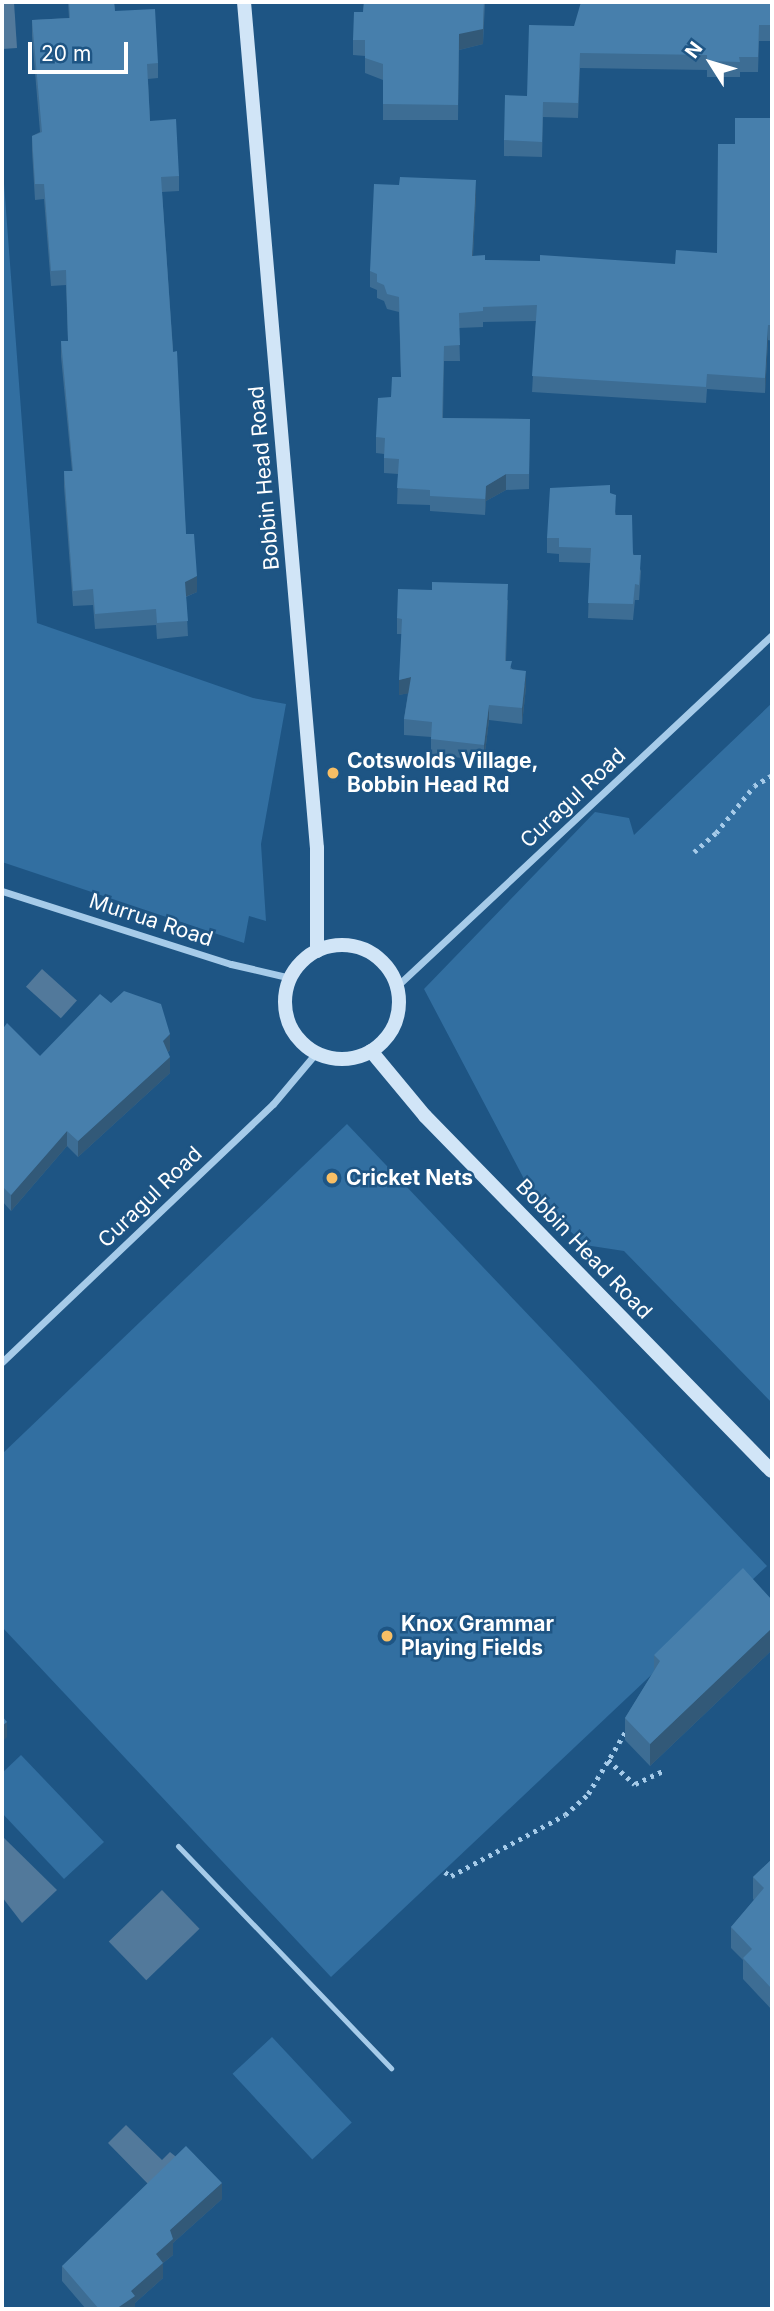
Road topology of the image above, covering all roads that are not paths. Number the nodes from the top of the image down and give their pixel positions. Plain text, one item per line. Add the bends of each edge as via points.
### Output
1 (244, 2) edge
2 (772, 635) edge
3 (2, 891) edge
4 (317, 951) junction
5 (290, 978) junction
6 (397, 986) junction
7 (371, 1051) junction
8 (317, 1053) junction
9 (2, 1362) edge
10 (772, 1471) edge
11 (178, 1846) dead end
12 (391, 2067) dead end

1 - 4 main road, Bobbin Head Road via 317,848
2 - 6 street, Curagul Road
3 - 5 street, Murrua Road via 231,964
4 - 5 main road
4 - 6 main road via 336,945 365,950 388,968
5 - 8 main road via 285,995 289,1022 304,1045
6 - 7 main road via 396,1023
7 - 8 main road via 354,1058
7 - 10 main road, Bobbin Head Road via 425,1116
8 - 9 street, Curagul Road via 273,1104
11 - 12 lane

